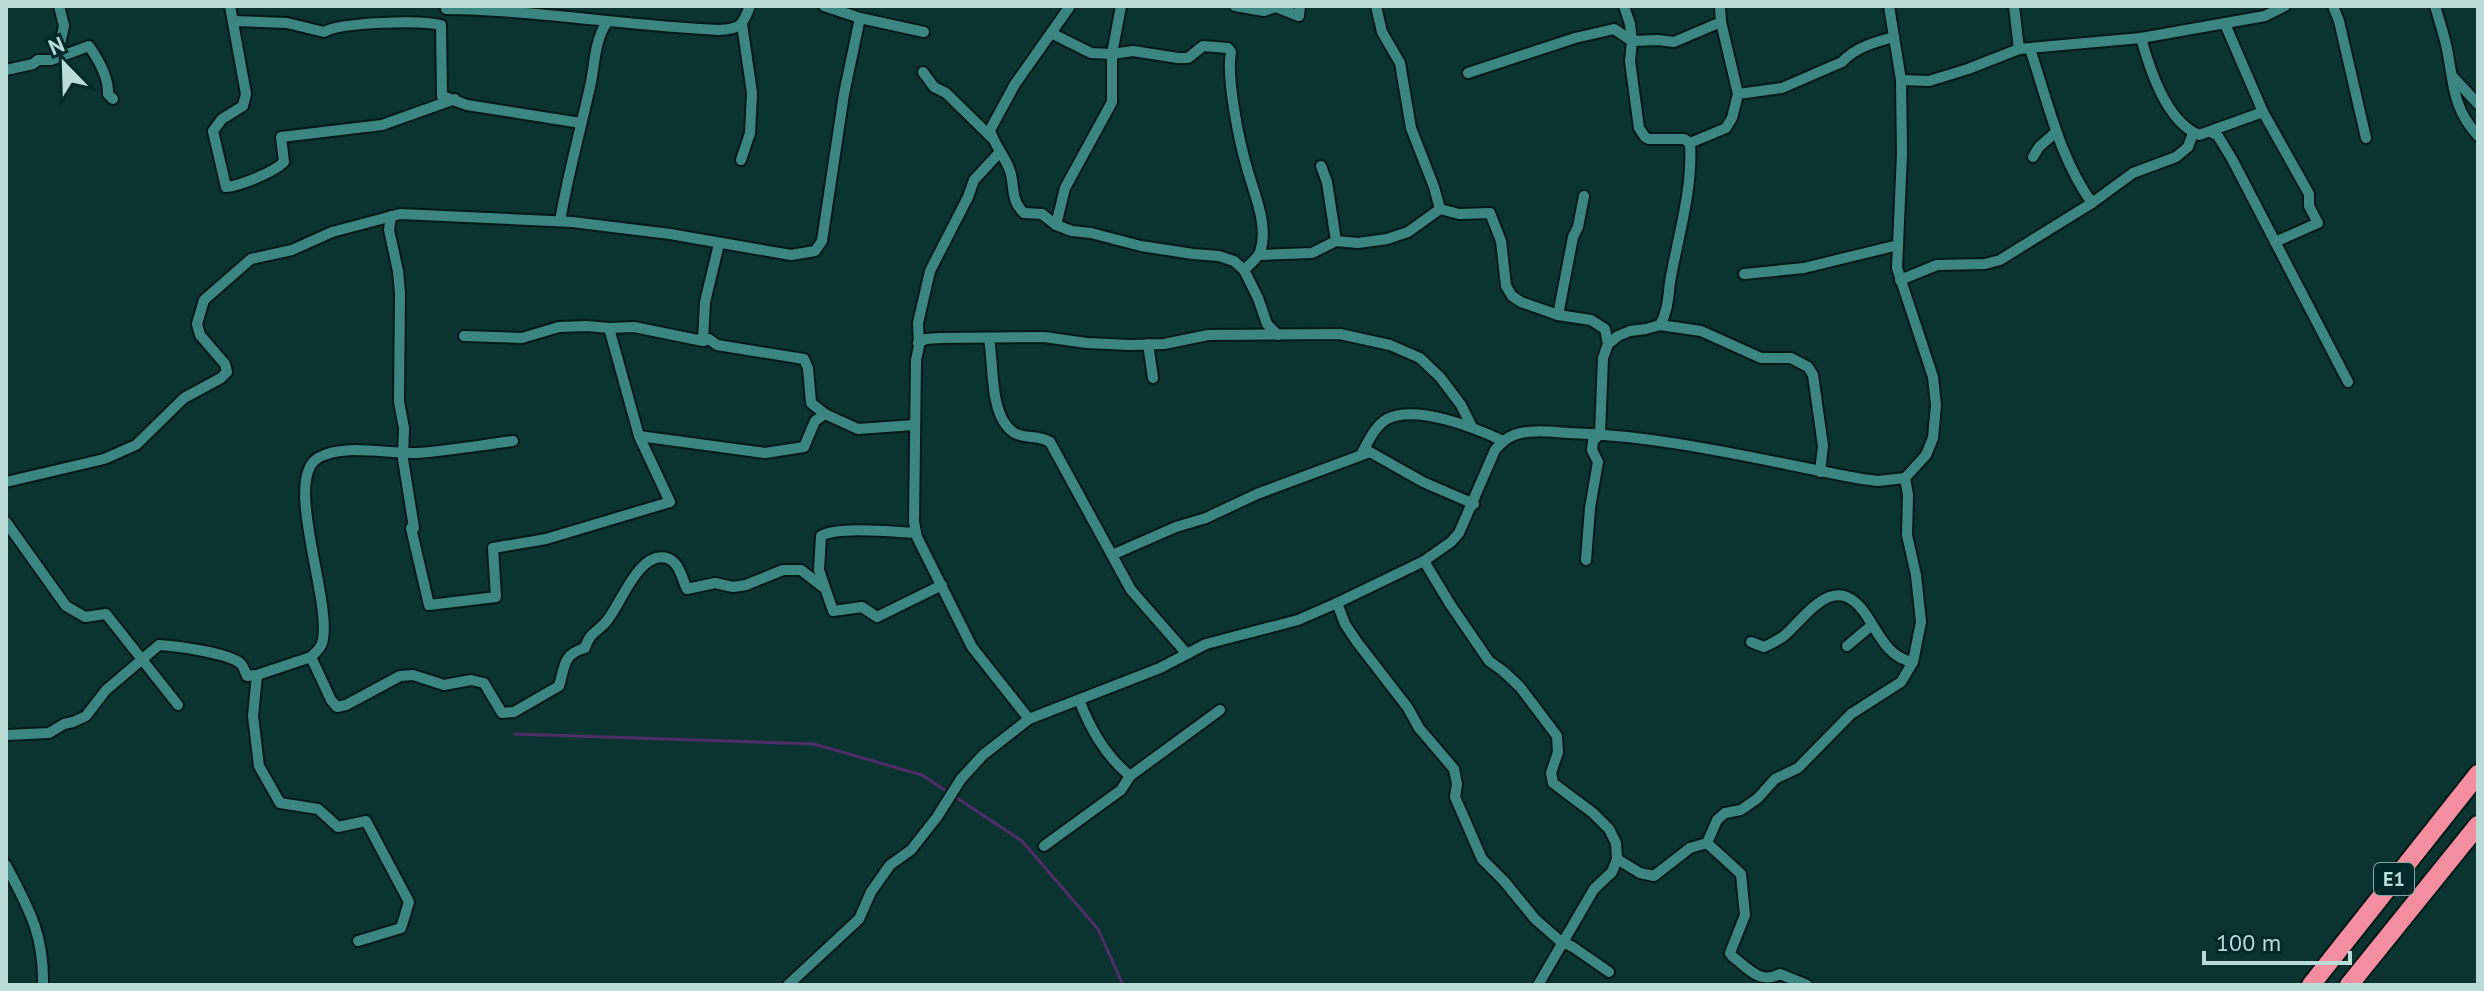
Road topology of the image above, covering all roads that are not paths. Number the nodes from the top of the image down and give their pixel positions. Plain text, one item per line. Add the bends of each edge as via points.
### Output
1 (59, 6) edge
2 (230, 6) edge
3 (446, 6) edge
4 (750, 6) edge
5 (824, 6) edge
6 (1070, 6) edge
7 (1121, 6) edge
8 (1235, 6) edge
9 (1277, 6) edge
10 (1300, 6) edge
11 (1376, 6) edge
12 (1624, 6) edge
13 (1720, 6) edge
14 (1889, 6) edge
15 (2014, 6) edge
16 (2285, 6) edge
17 (2333, 6) edge
18 (2435, 6) edge
19 (860, 18) junction
20 (233, 21) junction
21 (607, 22) junction
22 (1721, 22) junction
23 (2225, 24) junction
24 (741, 30) junction
25 (924, 32) dead end
26 (1051, 33) junction
27 (1894, 37) junction
28 (2141, 38) junction
29 (1632, 41) junction
30 (89, 46) junction
31 (2024, 49) junction
32 (1112, 54) junction
33 (6, 70) edge
34 (923, 72) dead end
35 (1468, 73) dead end
36 (2450, 74) junction
37 (1901, 80) junction
38 (1738, 94) junction
39 (113, 99) dead end
40 (455, 99) junction
41 (2478, 104) edge
42 (2263, 112) junction
43 (581, 123) junction
44 (2056, 132) junction
45 (2211, 132) junction
46 (2193, 133) junction
47 (2478, 136) edge
48 (992, 138) junction
49 (2366, 138) dead end
50 (1690, 143) junction
51 (999, 153) junction
52 (2033, 157) dead end
53 (741, 160) dead end
54 (1321, 166) dead end
55 (1584, 196) dead end
56 (2092, 203) junction
57 (1440, 209) junction
58 (391, 216) junction
59 (377, 219) junction
60 (560, 221) junction
61 (1056, 225) junction
62 (389, 230) junction
63 (1336, 241) junction
64 (2275, 242) junction
65 (719, 244) junction
66 (1898, 245) junction
67 (1259, 255) junction
68 (1244, 270) junction
69 (1744, 274) dead end
70 (1900, 280) junction
71 (1558, 315) junction
72 (1660, 325) junction
73 (609, 328) junction
74 (1278, 335) junction
75 (464, 336) dead end
76 (989, 339) junction
77 (1004, 339) junction
78 (703, 341) junction
79 (918, 343) junction
80 (1148, 344) junction
81 (1608, 344) junction
82 (992, 354) junction
83 (1153, 378) dead end
84 (2348, 382) dead end
85 (825, 414) junction
86 (914, 425) junction
87 (1471, 425) junction
88 (1600, 434) junction
89 (639, 436) junction
90 (513, 441) dead end
91 (1503, 441) junction
92 (404, 452) junction
93 (1361, 455) junction
94 (1820, 472) junction
95 (1905, 478) junction
96 (6, 482) edge
97 (1474, 504) junction
98 (6, 522) edge
99 (916, 533) junction
100 (1112, 555) junction
101 (1586, 560) dead end
102 (1424, 561) junction
103 (942, 585) junction
104 (823, 587) junction
105 (1337, 603) junction
106 (1872, 625) junction
107 (1751, 642) dead end
108 (1847, 646) dead end
109 (1187, 654) junction
110 (311, 657) junction
111 (142, 660) junction
112 (1913, 662) junction
113 (257, 675) junction
114 (1079, 700) junction
115 (178, 705) dead end
116 (1220, 710) dead end
117 (1029, 719) junction
118 (6, 735) edge
119 (2478, 774) edge
120 (1130, 776) junction
121 (2478, 825) edge
122 (1707, 843) junction
123 (1044, 846) dead end
124 (1617, 859) junction
125 (6, 865) edge
126 (358, 941) dead end
127 (1561, 942) junction
128 (1609, 972) dead end
129 (1539, 984) edge
130 (43, 985) edge
131 (788, 985) edge
132 (1807, 985) edge
133 (2311, 985) edge
134 (2349, 985) edge

1 - 30 street via 64,26 58,53
2 - 20 street
3 - 21 street
4 - 24 street
5 - 19 street
6 - 26 street
7 - 32 street
8 - 9 street via 1264,11
9 - 10 street via 1299,16
11 - 57 street via 1382,32 1400,63 1411,128
12 - 29 street
13 - 22 street
14 - 27 street
15 - 31 street
16 - 23 street
17 - 49 street
18 - 36 street
19 - 25 street
19 - 65 street via 819,247 791,255
20 - 40 street via 287,23 324,32 354,25 441,25 442,96
20 - 40 street via 246,94 243,106 213,131 226,187 278,168 284,162 281,137 382,125
21 - 24 street
21 - 43 street
22 - 29 street via 1674,42
22 - 38 street
23 - 28 street
23 - 42 street
24 - 53 street via 752,93 750,133
26 - 32 street via 1091,53
26 - 48 street via 1015,84 991,128
27 - 37 street
27 - 38 street via 1782,88
28 - 31 street
28 - 46 street via 2164,98
29 - 35 street via 1614,29
29 - 50 street via 1639,128 1649,139
30 - 33 street
30 - 39 street
31 - 37 street via 1929,81
31 - 44 street
32 - 61 street via 1112,102 1065,188
32 - 67 street via 1133,51 1188,58 1203,46 1231,52 1234,100 1263,232
34 - 48 street
36 - 41 street
36 - 47 street via 2459,108
37 - 66 street
38 - 50 street via 1726,128
40 - 43 street
42 - 45 street
42 - 64 street via 2309,194 2318,223
43 - 60 street
44 - 52 street
44 - 56 street via 2076,182
45 - 46 street
45 - 64 street via 2232,159
46 - 56 street via 2188,147 2176,157 2133,173
48 - 51 street
50 - 72 street via 1683,219 1667,313
51 - 61 street via 1009,168 1015,204
51 - 79 street via 974,180 930,271
54 - 63 street
55 - 71 street
56 - 70 street via 2000,260 1937,265
57 - 63 street via 1408,232 1387,239
57 - 71 street via 1490,213 1512,296
58 - 59 street
58 - 60 street
58 - 62 street
59 - 62 street
59 - 96 street via 251,259 204,300 197,324 200,335 227,372 184,398 136,445 104,459
60 - 65 street
61 - 68 street via 1141,246 1219,256
62 - 92 street via 400,293
63 - 67 street via 1312,253
64 - 84 street
65 - 78 street via 705,302
66 - 69 street via 1804,268
66 - 70 street
67 - 68 street
68 - 74 street via 1267,324
70 - 95 street via 1933,377 1936,405 1926,455
71 - 81 street via 1591,320 1605,329
72 - 81 street via 1630,331
72 - 94 street via 1701,331 1761,358 1791,358 1808,367 1823,446
73 - 75 street via 559,327 522,338
73 - 78 street via 634,327
73 - 89 street
74 - 80 street via 1208,335
74 - 87 street via 1340,334 1420,358 1454,395
76 - 77 street
76 - 79 street
76 - 82 street
77 - 80 street
77 - 82 street
78 - 85 street via 804,359 811,403
79 - 86 street
80 - 83 street
81 - 88 street
82 - 100 street via 992,385 1008,428 1022,437 1050,442
85 - 86 street via 858,429
85 - 89 street via 815,421 804,447 783,452
86 - 99 street
87 - 91 street
87 - 93 street via 1406,413 1376,428
88 - 91 street via 1539,432
88 - 94 street via 1684,443
88 - 101 street via 1593,441 1598,462
89 - 92 street via 670,502 546,539 493,548 496,597 429,605 411,528
90 - 92 street
91 - 97 street
92 - 110 street via 335,451 316,459 308,470 305,498 323,620 322,644
93 - 97 street via 1376,453 1423,482
93 - 100 street
94 - 95 street via 1878,481
95 - 112 street via 1907,535 1921,622
97 - 102 street via 1459,533
98 - 111 street via 66,606 85,617 106,614
99 - 103 street
99 - 104 street via 825,533 819,570
100 - 109 street via 1131,590
102 - 105 street
102 - 124 street via 1489,661 1520,687 1557,736 1553,783 1609,829
103 - 104 street via 877,617 862,607 833,611
103 - 117 street via 972,647
104 - 110 street via 801,570 783,570 746,585 715,583 687,589 674,562 656,559 638,571 585,648 573,651 559,686 514,712 502,713 484,683 444,685 413,675 400,676 337,707
105 - 109 street
105 - 127 street via 1357,642 1454,769 1455,797 1482,859
106 - 107 street via 1855,602 1831,597 1784,637 1764,647
106 - 108 street
106 - 112 street via 1891,652
109 - 114 street
110 - 113 street
111 - 113 street via 159,645 182,647 222,655 241,664 247,676
111 - 115 street
111 - 118 street via 106,690 86,716 49,733
112 - 122 street via 1901,682 1851,714 1798,768 1775,779 1741,810 1717,820
113 - 126 street via 253,716 259,766 280,803 318,809 338,827 366,821 409,902 401,928
114 - 117 street
114 - 120 street via 1098,740
116 - 120 street
117 - 131 street via 961,779 911,850 890,865 859,919
119 - 133 highway, E1
120 - 123 street via 1121,790
121 - 134 highway, E1
122 - 124 street via 1690,848 1654,876
122 - 132 street via 1741,874 1745,915 1732,956 1764,979 1780,974
124 - 127 street
125 - 130 street via 35,919
127 - 128 street
127 - 129 street

